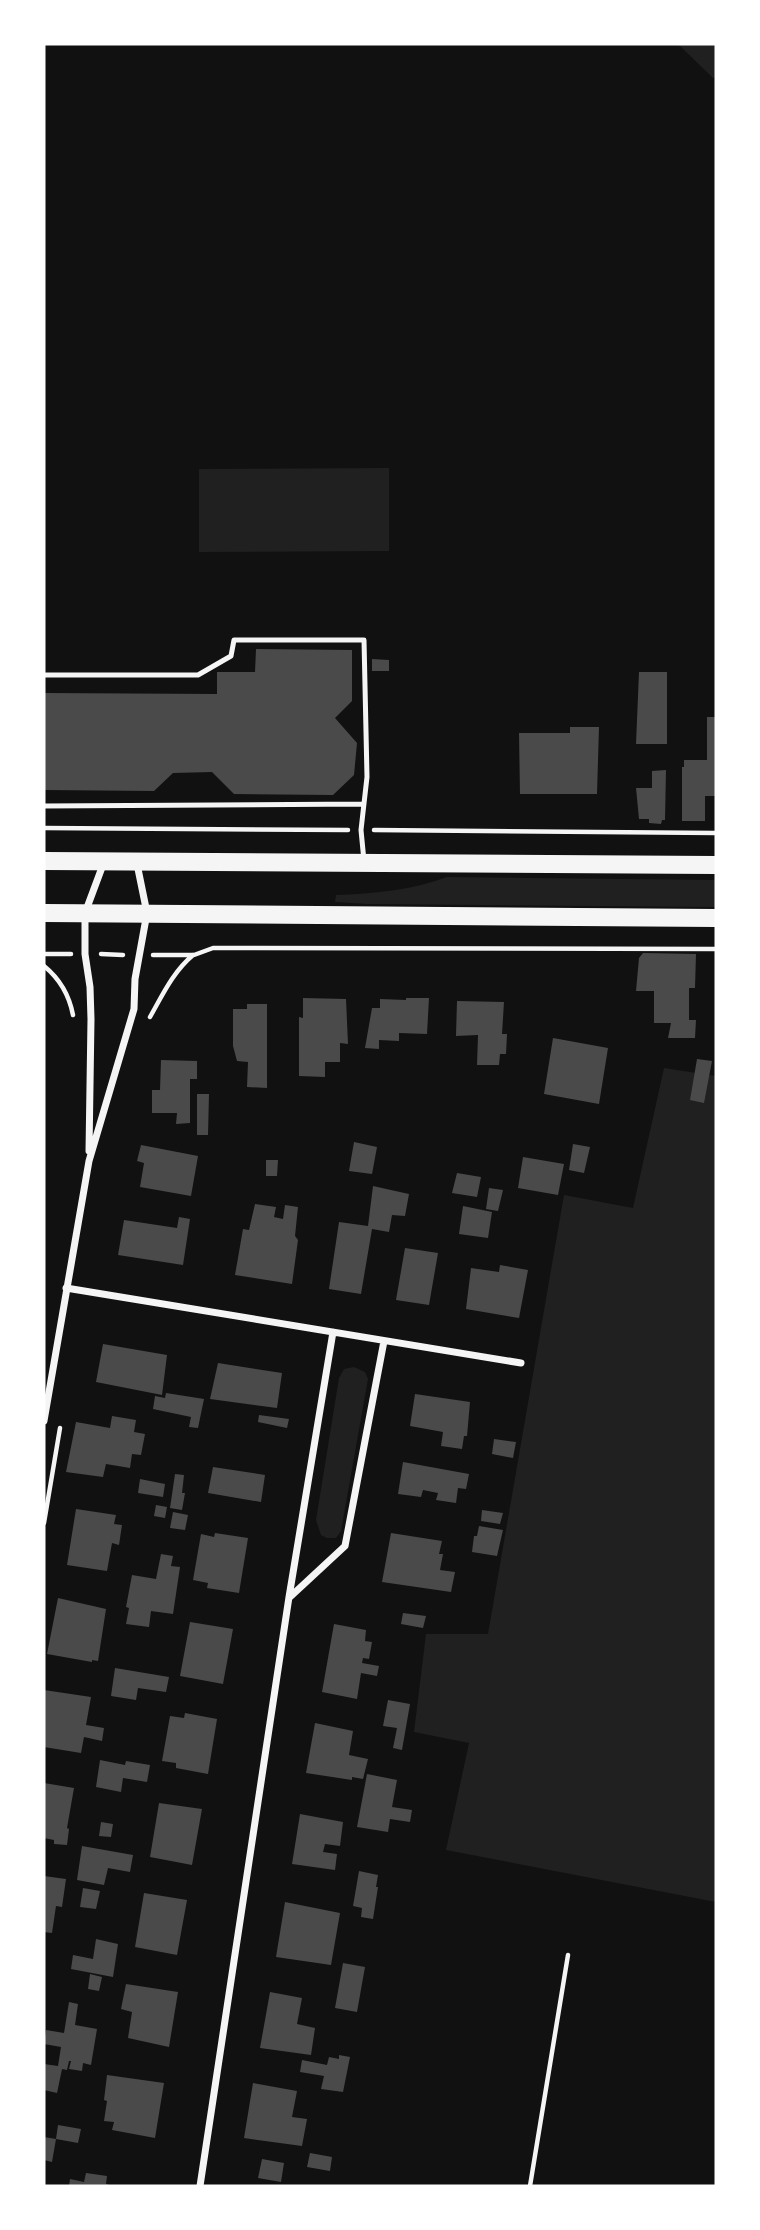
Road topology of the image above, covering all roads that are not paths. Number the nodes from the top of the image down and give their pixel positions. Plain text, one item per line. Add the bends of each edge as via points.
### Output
1 (44, 675) edge
2 (364, 804) junction
3 (44, 806) edge
4 (104, 861) junction
5 (44, 862) edge
6 (137, 863) junction
7 (365, 864) junction
8 (716, 865) edge
9 (44, 913) edge
10 (85, 913) junction
11 (147, 914) junction
12 (716, 918) edge
13 (89, 1161) junction
14 (66, 1288) junction
15 (333, 1332) junction
16 (384, 1341) junction
17 (521, 1363) dead end
18 (44, 1421) edge
19 (289, 1597) junction
20 (200, 2186) edge

1 - 2 lane via 198,675 231,656 234,640 364,640
2 - 3 lane
2 - 7 lane
4 - 5 main road
4 - 6 main road
4 - 10 street
6 - 7 main road
6 - 11 street
7 - 8 main road
9 - 10 main road
10 - 11 main road
10 - 13 street via 91,1019
11 - 12 main road
11 - 13 street via 130,1027
13 - 14 street
14 - 15 street
14 - 18 street
15 - 16 street
15 - 19 street
16 - 17 street
16 - 19 street via 345,1546
19 - 20 street

